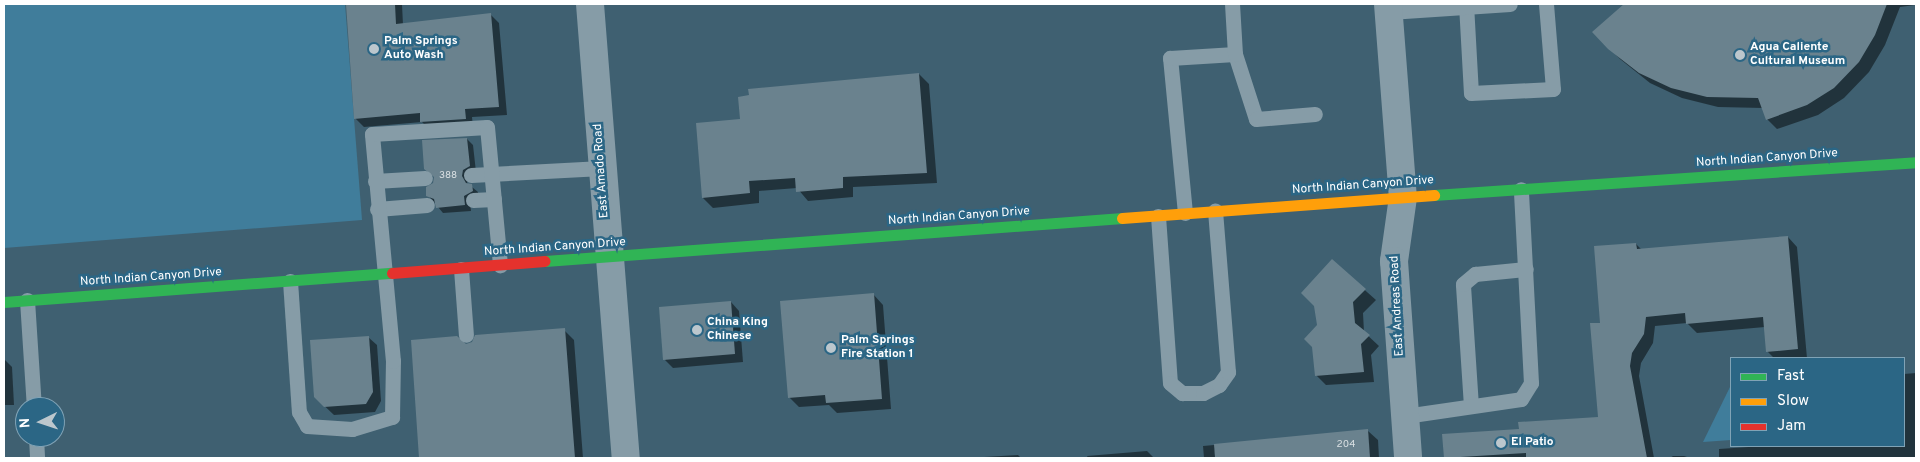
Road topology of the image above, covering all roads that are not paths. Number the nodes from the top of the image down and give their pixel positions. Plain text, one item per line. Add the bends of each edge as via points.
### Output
1 (590, 4) edge
2 (1232, 4) edge
3 (1510, 4) edge
4 (1546, 4) edge
5 (1466, 5) edge
6 (1389, 8) edge
7 (1235, 54) junction
8 (1315, 114) dead end
9 (1916, 162) edge
10 (602, 168) junction
11 (492, 173) junction
12 (471, 175) dead end
13 (425, 178) dead end
14 (375, 181) junction
15 (1521, 189) junction
16 (1403, 197) junction
17 (494, 198) junction
18 (473, 200) dead end
19 (427, 205) dead end
20 (377, 209) junction
21 (1216, 211) junction
22 (1184, 213) junction
23 (1158, 216) junction
24 (608, 258) junction
25 (500, 265) junction
26 (461, 269) junction
27 (1526, 270) junction
28 (383, 274) junction
29 (290, 281) junction
30 (27, 300) junction
31 (4, 302) edge
32 (466, 335) dead end
33 (33, 397) edge
34 (1471, 406) junction
35 (1405, 416) junction
36 (626, 458) edge
37 (1408, 458) edge

1 - 10 street, East Amado Road
2 - 7 lane
3 - 5 lane
4 - 5 lane via 1553,88 1471,93
5 - 6 lane
6 - 16 street, East Andreas Road
7 - 8 lane via 1256,119
7 - 22 lane via 1170,58
9 - 15 main road, North Indian Canyon Drive
10 - 11 lane
10 - 24 street, East Amado Road
11 - 12 lane
11 - 14 lane via 487,127 372,134
11 - 17 lane
13 - 14 lane
14 - 20 lane
15 - 16 main road, North Indian Canyon Drive
15 - 27 lane
16 - 21 main road, North Indian Canyon Drive
16 - 35 street, East Andreas Road via 1394,261
17 - 18 lane
17 - 25 lane
19 - 20 lane
20 - 28 lane
21 - 22 main road, North Indian Canyon Drive
21 - 23 lane via 1228,372 1219,385 1203,393 1182,393 1170,383
22 - 23 main road, North Indian Canyon Drive
23 - 24 main road, North Indian Canyon Drive
24 - 25 main road, North Indian Canyon Drive
24 - 36 street, East Amado Road
25 - 26 main road, North Indian Canyon Drive
26 - 28 main road, North Indian Canyon Drive
26 - 32 lane
27 - 34 lane via 1531,383 1521,399
27 - 34 lane via 1475,274 1463,284
28 - 29 main road, North Indian Canyon Drive
28 - 29 lane via 393,361 392,416 352,429 307,426 299,412
29 - 30 main road, North Indian Canyon Drive
30 - 31 main road, North Indian Canyon Drive
30 - 33 lane
34 - 35 lane
35 - 37 street, East Andreas Road

